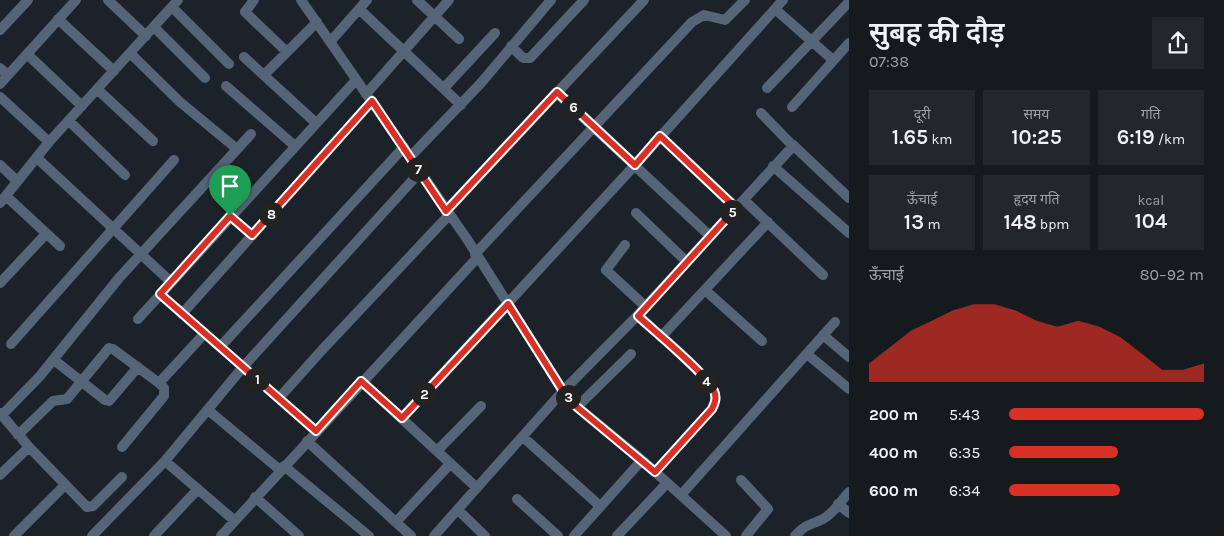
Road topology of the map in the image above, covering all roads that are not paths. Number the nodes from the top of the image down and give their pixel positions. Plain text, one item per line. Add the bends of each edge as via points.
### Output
1 (28, 0) edge
2 (76, 0) edge
3 (108, 0) edge
4 (254, 0) edge
5 (367, 0) edge
6 (416, 0) edge
7 (449, 0) edge
8 (551, 0) edge
9 (584, 0) edge
10 (644, 0) edge
11 (745, 0) edge
12 (784, 0) edge
13 (306, 2) edge
14 (849, 2) edge
15 (175, 4) edge
16 (359, 9) junction
17 (775, 9) junction
18 (434, 16) junction
19 (58, 19) junction
20 (317, 22) junction
21 (2, 24) edge
22 (155, 28) junction
23 (495, 33) dead end
24 (146, 36) junction
25 (458, 39) dead end
26 (811, 41) junction
27 (330, 42) junction
28 (849, 43) edge
29 (511, 46) junction
30 (404, 50) junction
31 (287, 52) junction
32 (130, 53) junction
33 (27, 54) junction
34 (244, 58) dead end
35 (833, 60) junction
36 (229, 64) dead end
37 (0, 68) edge
38 (114, 72) junction
39 (8, 75) junction
40 (264, 75) junction
41 (205, 78) dead end
42 (356, 80) junction
43 (0, 84) edge
44 (226, 86) dead end
45 (444, 88) junction
46 (767, 88) dead end
47 (98, 89) junction
48 (557, 92) junction
49 (0, 96) edge
50 (369, 97) junction
51 (461, 105) junction
52 (82, 106) junction
53 (792, 107) dead end
54 (761, 113) dead end
55 (69, 121) junction
56 (316, 123) junction
57 (594, 126) junction
58 (251, 134) dead end
59 (660, 136) junction
60 (153, 140) dead end
61 (49, 142) junction
62 (793, 145) junction
63 (295, 146) junction
64 (404, 147) junction
65 (237, 149) junction
66 (410, 157) junction
67 (37, 158) junction
68 (174, 160) dead end
69 (0, 165) edge
70 (635, 165) junction
71 (773, 166) junction
72 (219, 169) junction
73 (420, 172) junction
74 (125, 174) dead end
75 (17, 181) junction
76 (248, 196) junction
77 (849, 198) edge
78 (3, 200) edge
79 (744, 200) junction
80 (736, 208) junction
81 (448, 213) junction
82 (636, 214) dead end
83 (230, 216) junction
84 (768, 222) junction
85 (112, 228) junction
86 (849, 233) edge
87 (46, 234) junction
88 (252, 235) junction
89 (710, 236) junction
90 (625, 245) dead end
91 (60, 246) dead end
92 (141, 254) junction
93 (476, 256) junction
94 (686, 262) junction
95 (823, 275) dead end
96 (171, 282) junction
97 (0, 283) edge
98 (705, 290) junction
99 (160, 294) junction
100 (508, 304) junction
101 (646, 307) junction
102 (182, 314) junction
103 (638, 316) junction
104 (138, 319) dead end
105 (835, 322) dead end
106 (205, 333) junction
107 (824, 335) junction
108 (661, 337) junction
109 (762, 341) dead end
110 (11, 344) dead end
111 (220, 346) junction
112 (631, 354) dead end
113 (807, 354) junction
114 (849, 358) edge
115 (54, 360) junction
116 (138, 367) junction
117 (243, 367) junction
118 (361, 381) junction
119 (81, 382) junction
120 (160, 383) junction
121 (849, 389) edge
122 (563, 391) junction
123 (279, 398) junction
124 (481, 406) dead end
125 (577, 407) junction
126 (208, 410) junction
127 (1, 414) edge
128 (402, 418) junction
129 (316, 431) junction
130 (18, 435) junction
131 (523, 438) junction
132 (307, 441) junction
133 (28, 447) junction
134 (122, 447) dead end
135 (437, 451) junction
136 (642, 460) junction
137 (165, 462) junction
138 (450, 464) junction
139 (282, 468) junction
140 (655, 472) junction
141 (0, 475) edge
142 (122, 477) dead end
143 (741, 480) dead end
144 (667, 483) junction
145 (65, 485) junction
146 (477, 488) junction
147 (198, 489) junction
148 (849, 492) edge
149 (681, 495) junction
150 (255, 497) junction
151 (518, 500) dead end
152 (838, 504) junction
153 (600, 506) junction
154 (458, 510) junction
155 (849, 514) edge
156 (235, 521) junction
157 (396, 522) junction
158 (227, 534) edge
159 (14, 536) edge
160 (92, 536) edge
161 (154, 536) edge
162 (299, 536) edge
163 (369, 536) edge
164 (411, 536) edge
165 (434, 536) edge
166 (485, 536) edge
167 (558, 536) edge
168 (574, 536) edge
169 (617, 536) edge
170 (726, 536) edge
171 (746, 536) edge
172 (795, 536) edge

1 - 21 street
2 - 19 street
3 - 24 street
4 - 31 street via 245,12
5 - 16 street
6 - 18 street
7 - 18 street
8 - 29 street
9 - 29 street via 530,58 523,58
10 - 48 street
11 - 57 street via 725,20 704,16 692,22
12 - 17 street
13 - 20 street
14 - 26 street
15 - 22 street
15 - 36 street
16 - 27 street
16 - 30 street
17 - 26 street
17 - 59 street
18 - 25 street
18 - 30 street
19 - 33 street
19 - 38 street
20 - 27 street
20 - 31 street
22 - 24 street
22 - 41 street
23 - 45 street
24 - 32 street
26 - 35 street
26 - 46 street
27 - 42 street
28 - 35 street
29 - 51 street
30 - 45 street
30 - 50 street
31 - 40 street
32 - 38 street
32 - 65 street via 180,102
33 - 39 street
33 - 52 street
34 - 40 street
35 - 53 street
37 - 39 street
38 - 47 street
39 - 43 street
40 - 56 street
42 - 50 street
42 - 56 street
44 - 63 street
45 - 51 street
47 - 52 street
47 - 60 street
48 - 57 street
48 - 81 street
49 - 61 street
50 - 64 street
50 - 88 street
51 - 66 street
52 - 55 street
54 - 62 street
55 - 61 street
55 - 74 street
56 - 63 street
57 - 70 street
57 - 93 street
58 - 65 street
59 - 70 street
59 - 80 street
61 - 67 street
62 - 71 street
62 - 77 street
63 - 76 street
64 - 66 street
64 - 111 street
65 - 72 street
66 - 73 street
67 - 75 street
67 - 85 street
68 - 85 street
69 - 75 street
70 - 89 street
70 - 100 street
71 - 79 street
71 - 86 street
72 - 76 street
72 - 92 street
73 - 81 street
73 - 117 street
75 - 78 street
76 - 83 street
78 - 87 street
79 - 80 street
79 - 84 street
80 - 89 street
81 - 93 street
81 - 123 street
82 - 94 street
83 - 88 street
83 - 96 street
84 - 95 street
84 - 98 street
85 - 92 street
85 - 110 street
87 - 91 street
87 - 97 street
88 - 102 street
89 - 94 street
90 - 101 street via 606,270
92 - 96 street
92 - 115 street
93 - 100 street
93 - 118 street
94 - 101 street
96 - 99 street
98 - 108 street
98 - 109 street
99 - 102 street
99 - 104 street
100 - 122 street
100 - 128 street
101 - 103 street
102 - 106 street
103 - 108 street
103 - 122 street
105 - 107 street
106 - 111 street
106 - 120 street
107 - 113 street
107 - 114 street
108 - 140 street via 703,377 714,390 716,400 712,409
111 - 117 street
112 - 125 street
113 - 121 street
113 - 149 street
115 - 119 street
115 - 127 street
116 - 119 street via 109,401
116 - 119 street via 109,348
116 - 120 street
117 - 123 street
117 - 126 street
118 - 128 street
118 - 129 street
119 - 130 street via 67,399 53,401
120 - 134 street via 164,396
122 - 125 street
122 - 131 street
123 - 129 street
124 - 135 street
125 - 136 street
126 - 137 street
126 - 139 street
127 - 130 street
128 - 135 street
129 - 132 street
130 - 133 street
131 - 146 street
131 - 153 street
132 - 139 street
132 - 157 street
133 - 141 street
133 - 145 street
135 - 138 street
136 - 140 street
136 - 153 street
137 - 147 street
137 - 160 street
138 - 146 street
138 - 157 street
139 - 150 street
139 - 163 street
140 - 144 street
142 - 145 street via 91,508
143 - 171 street via 768,509
144 - 149 street
144 - 169 street
145 - 159 street
146 - 154 street
147 - 156 street
147 - 161 street
148 - 152 street
149 - 170 street
150 - 156 street
150 - 162 street
151 - 167 street
152 - 155 street
152 - 172 street via 828,516 811,522
153 - 168 street
154 - 165 street
154 - 166 street
156 - 158 street
157 - 164 street

